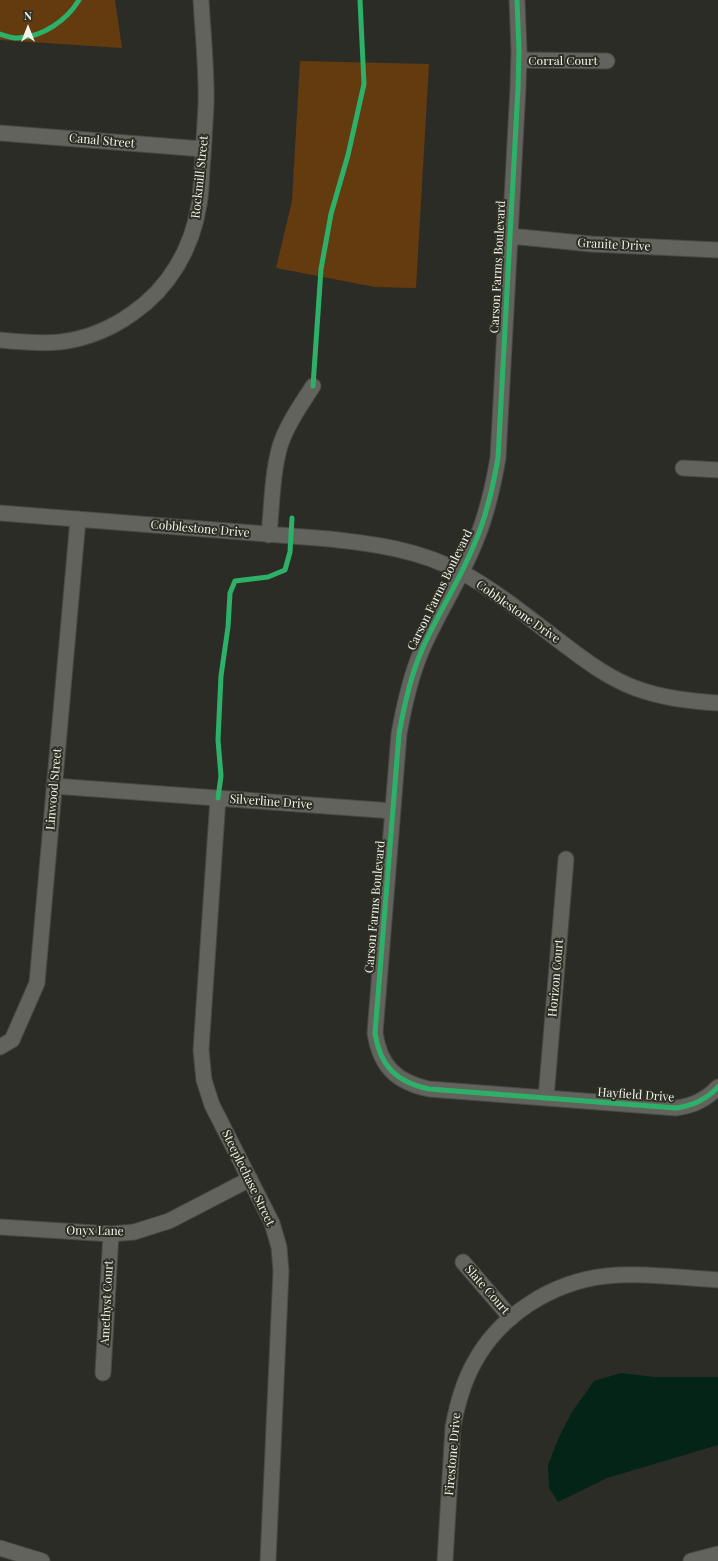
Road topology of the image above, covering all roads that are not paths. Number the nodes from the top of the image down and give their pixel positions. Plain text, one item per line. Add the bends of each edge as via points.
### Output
1 (200, 0) edge
2 (517, 0) edge
3 (519, 60) junction
4 (607, 61) dead end
5 (0, 133) edge
6 (203, 149) junction
7 (510, 236) junction
8 (718, 250) edge
9 (0, 340) edge
10 (313, 386) dead end
11 (683, 468) dead end
12 (718, 470) edge
13 (0, 513) edge
14 (78, 519) junction
15 (269, 534) junction
16 (461, 572) junction
17 (718, 703) edge
18 (54, 786) junction
19 (218, 798) junction
20 (393, 811) junction
21 (566, 859) dead end
22 (0, 1047) edge
23 (718, 1087) edge
24 (546, 1098) junction
25 (250, 1179) junction
26 (0, 1227) edge
27 (111, 1234) junction
28 (463, 1262) dead end
29 (718, 1280) edge
30 (511, 1318) junction
31 (103, 1373) dead end
32 (0, 1548) edge
33 (718, 1554) edge
34 (42, 1561) edge
35 (268, 1561) edge
36 (445, 1561) edge
37 (691, 1561) edge

1 - 6 street, Rockmill Street via 206,106
2 - 3 street, Carson Farms Boulevard
3 - 4 street, Corral Court
3 - 7 street, Carson Farms Boulevard
5 - 6 street, Canal Street
6 - 9 street, Rockmill Street via 199,204 194,228 174,271 159,291 123,320 82,338 36,343
7 - 8 street, Granite Drive via 591,244
7 - 16 street, Carson Farms Boulevard via 497,464 487,513
10 - 15 street via 290,424 281,445 275,467
11 - 12 street
13 - 14 street, Cobblestone Drive
14 - 15 street, Cobblestone Drive
14 - 18 street, Linwood Street
15 - 16 street, Cobblestone Drive via 373,544 404,550
16 - 17 street, Cobblestone Drive via 490,589 612,677 658,696
16 - 20 street, Carson Farms Boulevard via 421,651 411,679 399,734
18 - 19 street, Silverline Drive
18 - 22 street, Linwood Street via 37,983 12,1040
19 - 20 street, Silverline Drive
19 - 25 street, Steeplechase Street via 201,1050 204,1080 212,1105
20 - 24 street, Carson Farms Boulevard via 375,1033 383,1059 396,1075 414,1086
21 - 24 street, Horizon Court
23 - 24 street, Hayfield Drive via 701,1101 676,1108
25 - 27 street, Onyx Lane via 169,1221 134,1232
25 - 35 street, Steeplechase Street via 272,1222 280,1247
26 - 27 street, Onyx Lane
27 - 31 street, Amethyst Court
28 - 30 street, Slate Court
29 - 30 street, Firestone Drive via 636,1275 587,1279 537,1299 522,1307
30 - 36 street, Firestone Drive via 493,1336 474,1363 457,1406 453,1427
32 - 34 street
33 - 37 street

